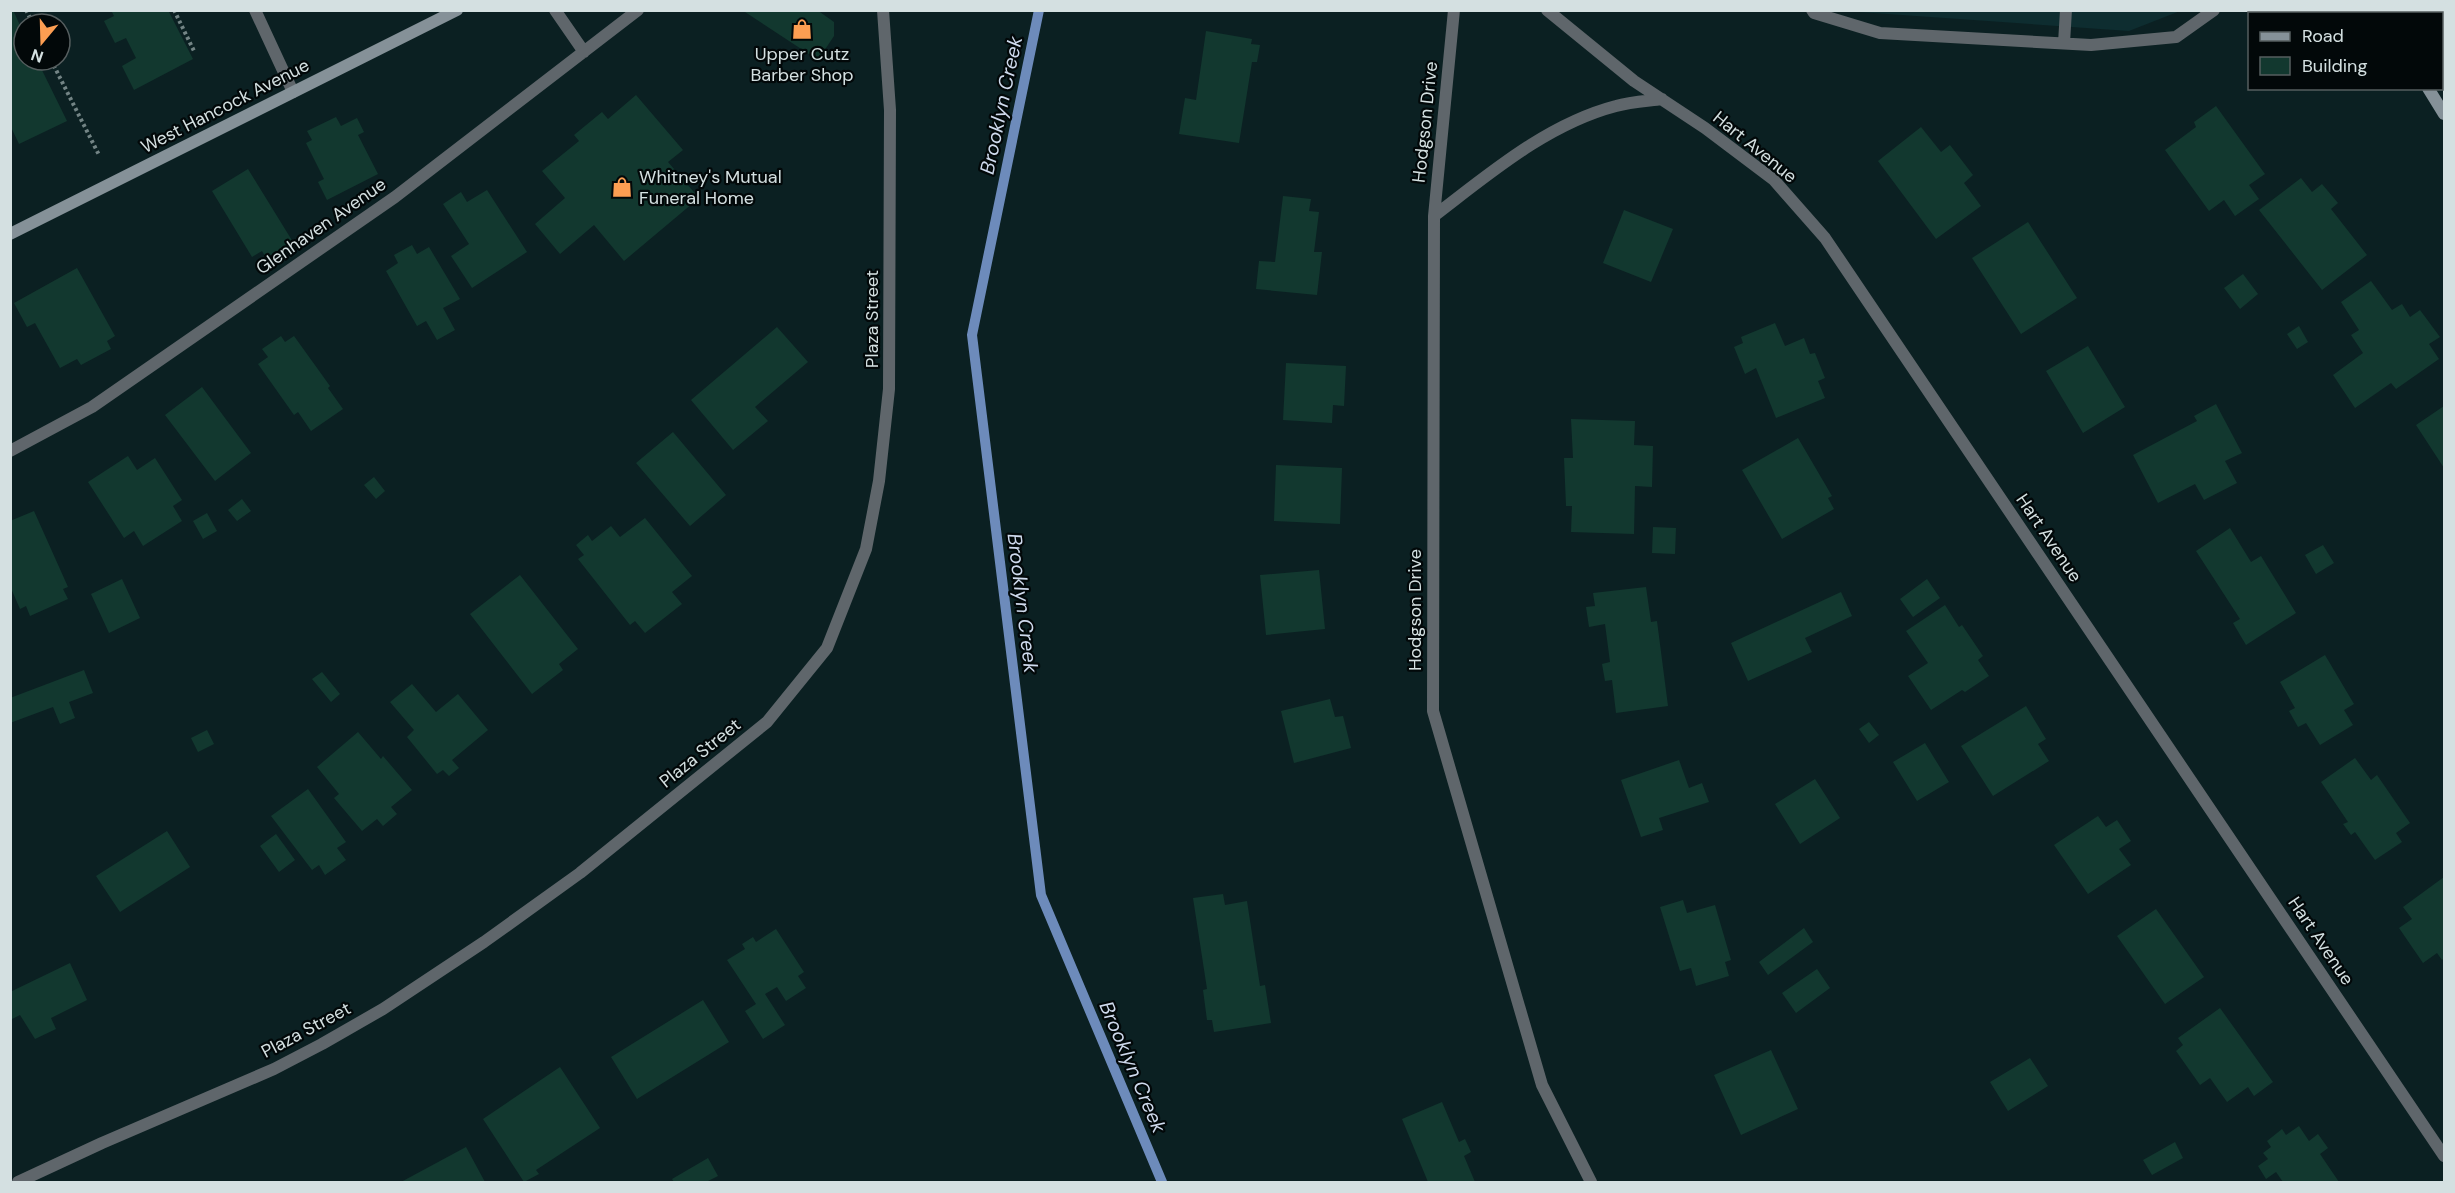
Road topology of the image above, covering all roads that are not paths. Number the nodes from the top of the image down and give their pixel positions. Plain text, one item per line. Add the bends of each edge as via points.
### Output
1 (255, 10) edge
2 (457, 10) edge
3 (555, 10) edge
4 (638, 10) edge
5 (883, 10) edge
6 (1454, 10) edge
7 (1547, 10) edge
8 (1812, 10) edge
9 (2066, 10) edge
10 (2214, 10) edge
11 (2064, 43) junction
12 (584, 52) junction
13 (2429, 90) edge
14 (293, 92) junction
15 (1662, 99) junction
16 (2445, 114) edge
17 (1434, 216) junction
18 (10, 234) edge
19 (10, 451) edge
20 (2445, 1156) edge
21 (18, 1182) edge
22 (1591, 1182) edge

1 - 14 street
2 - 14 street, West Hancock Avenue
3 - 12 street
4 - 12 street, Glenhaven Avenue
5 - 21 street, Plaza Street via 890,110 889,389 879,481 866,549 827,648 767,722 580,873 392,1003 274,1069
6 - 17 street, Hodgson Drive
7 - 15 street, Hart Avenue
8 - 11 street via 1880,33
9 - 11 street
10 - 11 street via 2176,37 2091,45
12 - 19 street, Glenhaven Avenue via 395,197 92,407
13 - 16 street
14 - 18 street, West Hancock Avenue
15 - 17 street via 1616,106 1568,124 1511,158
15 - 20 street, Hart Avenue via 1774,180 1825,238
17 - 22 street, Hodgson Drive via 1433,711 1542,1085

